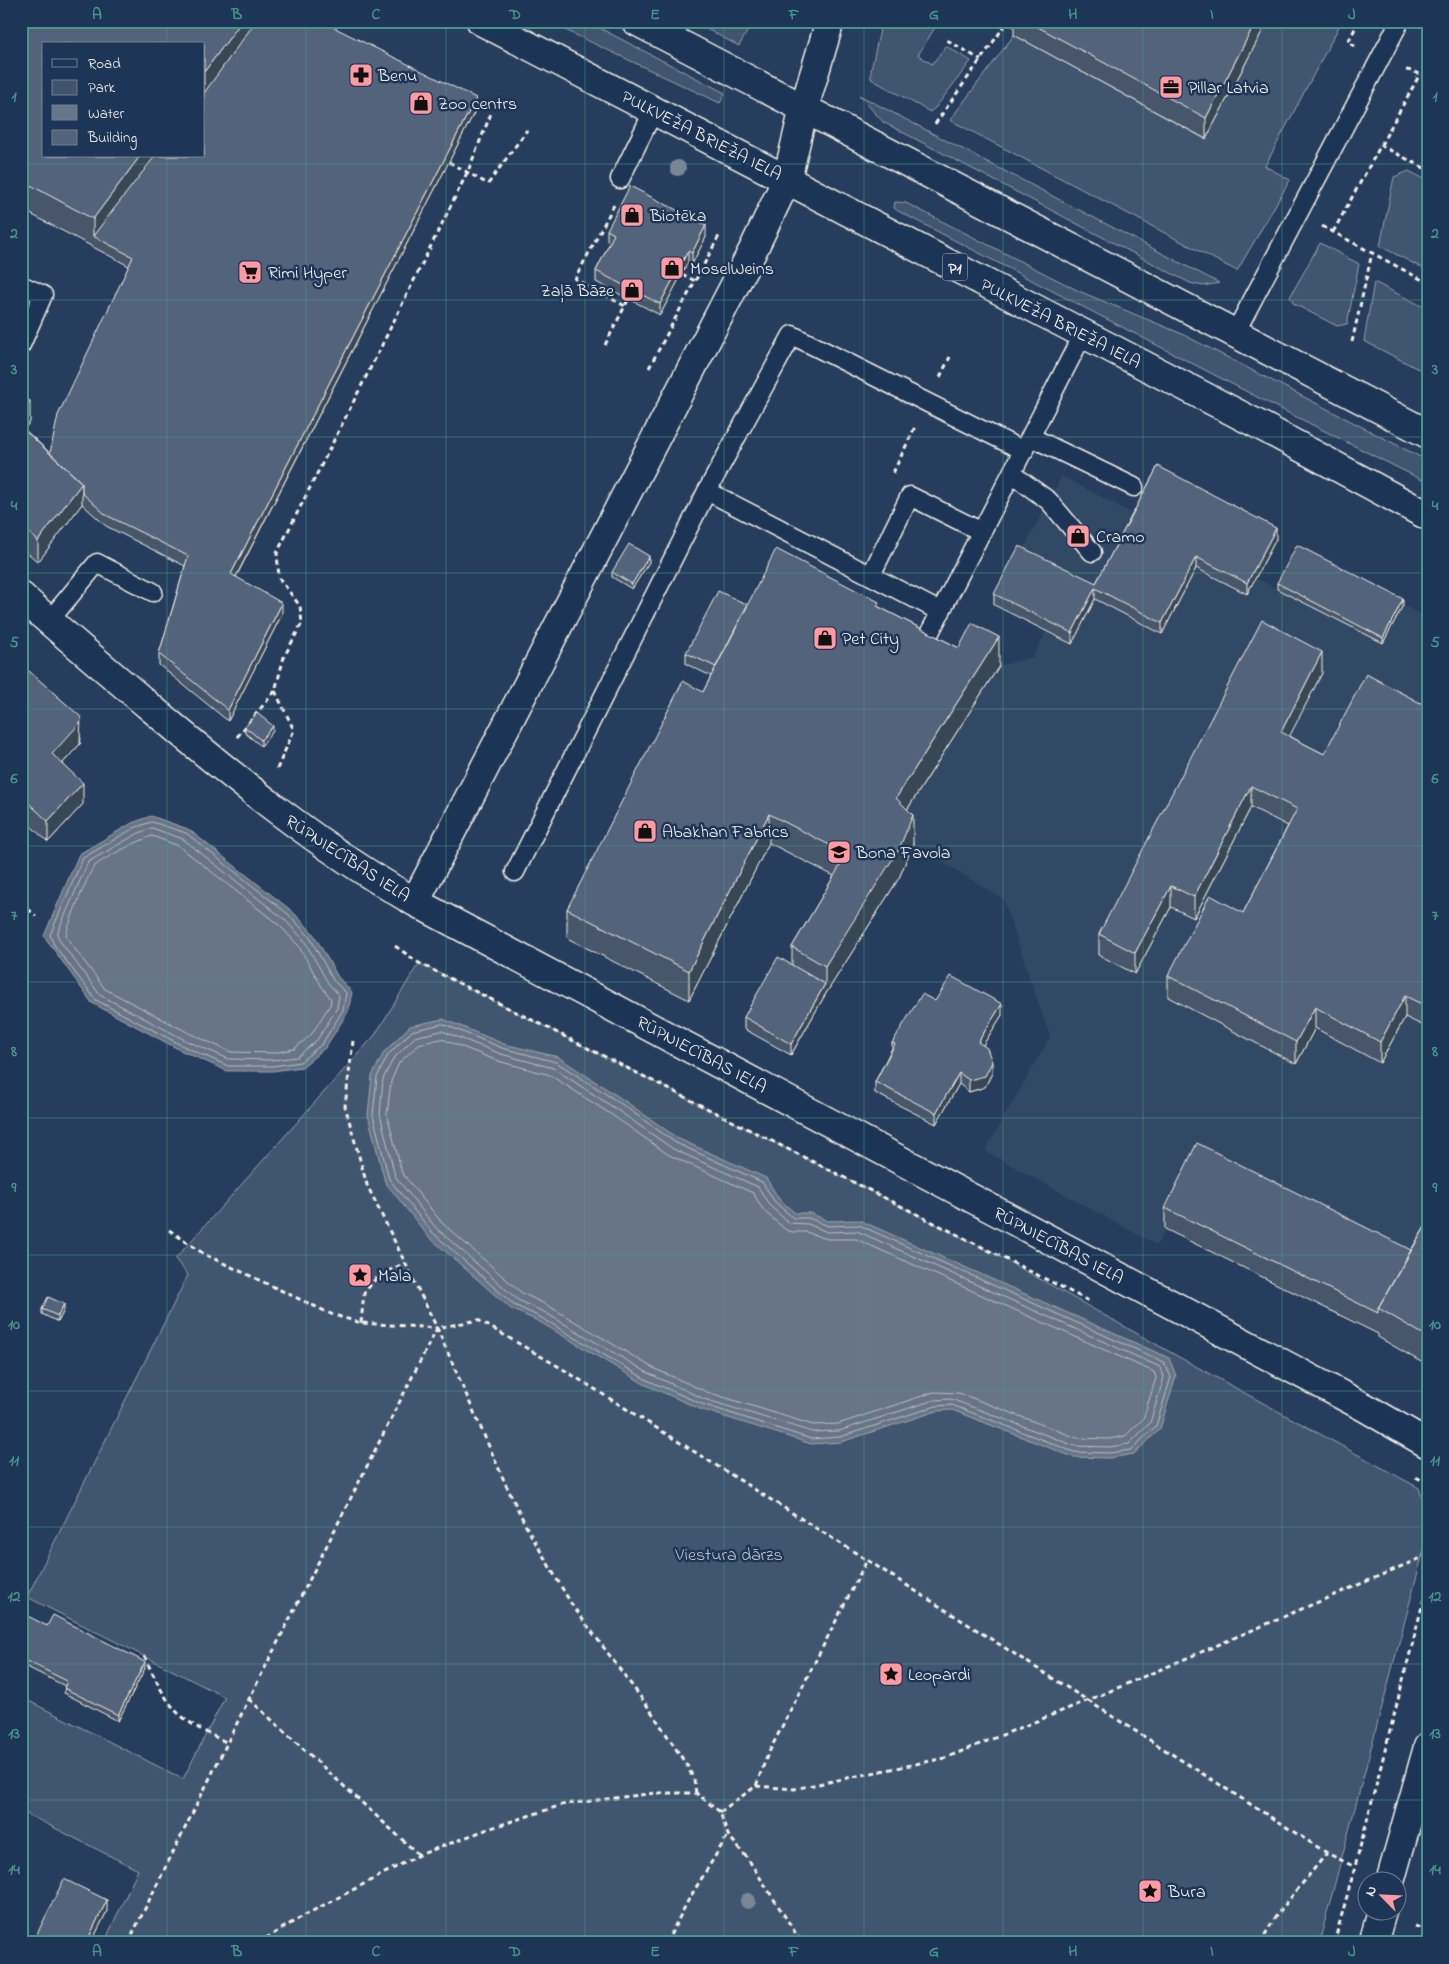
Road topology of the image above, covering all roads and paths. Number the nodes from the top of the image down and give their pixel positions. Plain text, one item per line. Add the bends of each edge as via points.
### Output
1 (481, 21) edge
2 (636, 21) edge
3 (830, 21) edge
4 (1008, 21) edge
5 (1400, 21) edge
6 (947, 40) dead end
7 (981, 60) junction
8 (1420, 74) dead end
9 (804, 108) junction
10 (654, 110) junction
11 (492, 111) dead end
12 (935, 124) dead end
13 (527, 130) dead end
14 (1380, 145) junction
15 (449, 162) edge
16 (1428, 170) edge
17 (468, 171) junction
18 (620, 179) dead end
19 (786, 179) junction
20 (616, 201) dead end
21 (1320, 225) dead end
22 (1334, 232) junction
23 (720, 234) dead end
24 (1372, 252) junction
25 (682, 274) edge
26 (695, 281) junction
27 (1428, 283) edge
28 (21, 285) edge
29 (628, 300) edge
30 (624, 306) junction
31 (1235, 333) junction
32 (1083, 334) junction
33 (1352, 342) dead end
34 (21, 345) edge
35 (605, 345) dead end
36 (650, 368) dead end
37 (1428, 434) edge
38 (1028, 444) junction
39 (1012, 474) junction
40 (1134, 487) dead end
41 (707, 491) junction
42 (1428, 516) edge
43 (982, 532) junction
44 (1092, 552) dead end
45 (871, 575) junction
46 (153, 592) dead end
47 (21, 596) edge
48 (941, 612) junction
49 (49, 621) junction
50 (925, 642) edge
51 (275, 691) junction
52 (215, 762) junction
53 (276, 772) dead end
54 (514, 872) dead end
55 (415, 902) junction
56 (21, 903) edge
57 (36, 916) dead end
58 (396, 946) dead end
59 (352, 1041) dead end
60 (169, 1230) dead end
61 (405, 1263) junction
62 (1089, 1302) dead end
63 (362, 1323) junction
64 (438, 1328) junction
65 (1428, 1444) edge
66 (1412, 1474) dead end
67 (1428, 1484) edge
68 (1428, 1555) edge
69 (867, 1560) junction
70 (1428, 1583) edge
71 (144, 1656) dead end
72 (249, 1699) junction
73 (1088, 1700) junction
74 (228, 1743) junction
75 (1428, 1747) edge
76 (756, 1786) junction
77 (696, 1794) junction
78 (720, 1812) junction
79 (728, 1835) junction
80 (1327, 1854) junction
81 (419, 1855) junction
82 (1355, 1867) junction
83 (1393, 1872) edge
84 (1379, 1922) edge
85 (1416, 1926) dead end
86 (1428, 1931) edge
87 (128, 1943) edge
88 (258, 1943) edge
89 (666, 1943) edge
90 (802, 1943) edge
91 (1260, 1943) edge
92 (1334, 1943) edge
93 (1373, 1943) edge

1 - 10 street, PULKVEŽA BRIEŽA IELA / P1
2 - 9 street
3 - 9 street
4 - 7 path
5 - 31 lane
6 - 7 path
7 - 12 path
8 - 14 path
9 - 19 street
9 - 31 street
10 - 18 lane
10 - 19 street, PULKVEŽA BRIEŽA IELA / P1
11 - 17 path
13 - 17 path via 488,184
14 - 16 path
14 - 22 path
15 - 17 path
17 - 51 path via 277,553 279,578 300,606 302,623 284,657
19 - 32 street, PULKVEŽA BRIEŽA IELA / P1
19 - 55 street via 735,285
20 - 30 path via 575,279
21 - 22 path
22 - 24 path
23 - 26 path
24 - 27 path
24 - 33 path
25 - 26 path
26 - 36 path
28 - 34 lane via 43,295
29 - 30 path
30 - 35 path
31 - 37 street
32 - 38 lane
32 - 42 street, PULKVEŽA BRIEŽA IELA / P1
38 - 39 lane
38 - 40 lane
38 - 41 lane via 792,335
39 - 43 lane
39 - 44 lane via 1049,501
41 - 45 lane
41 - 54 lane
43 - 45 lane via 910,496
43 - 48 lane
45 - 48 lane
46 - 49 lane via 97,563
47 - 49 street, RŪPNIECĪBAS IELA
48 - 50 lane
49 - 52 street, RŪPNIECĪBAS IELA
51 - 52 path
51 - 53 path via 294,730
52 - 55 street, RŪPNIECĪBAS IELA via 371,877
55 - 65 street, RŪPNIECĪBAS IELA
56 - 57 path
58 - 62 path via 418,963
59 - 61 path via 345,1106 367,1185
60 - 63 path via 204,1254 331,1314
61 - 63 path via 378,1276 364,1293
61 - 64 path
63 - 64 path
64 - 69 path via 478,1320 561,1368
64 - 72 path
64 - 77 path via 527,1528 572,1605 651,1711 688,1767
66 - 67 path
68 - 73 path
69 - 73 path
69 - 76 path via 767,1756
70 - 82 path
71 - 74 path via 178,1713 206,1733
72 - 74 path
72 - 81 path
73 - 76 path via 945,1758 794,1789
73 - 80 path
74 - 87 path
75 - 83 street
76 - 78 path
77 - 78 path
77 - 81 path via 656,1793 565,1804
78 - 79 path
79 - 89 path
79 - 90 path via 748,1859
80 - 82 path
80 - 91 path via 1276,1916
81 - 88 path
82 - 92 path
84 - 93 street
85 - 86 path

